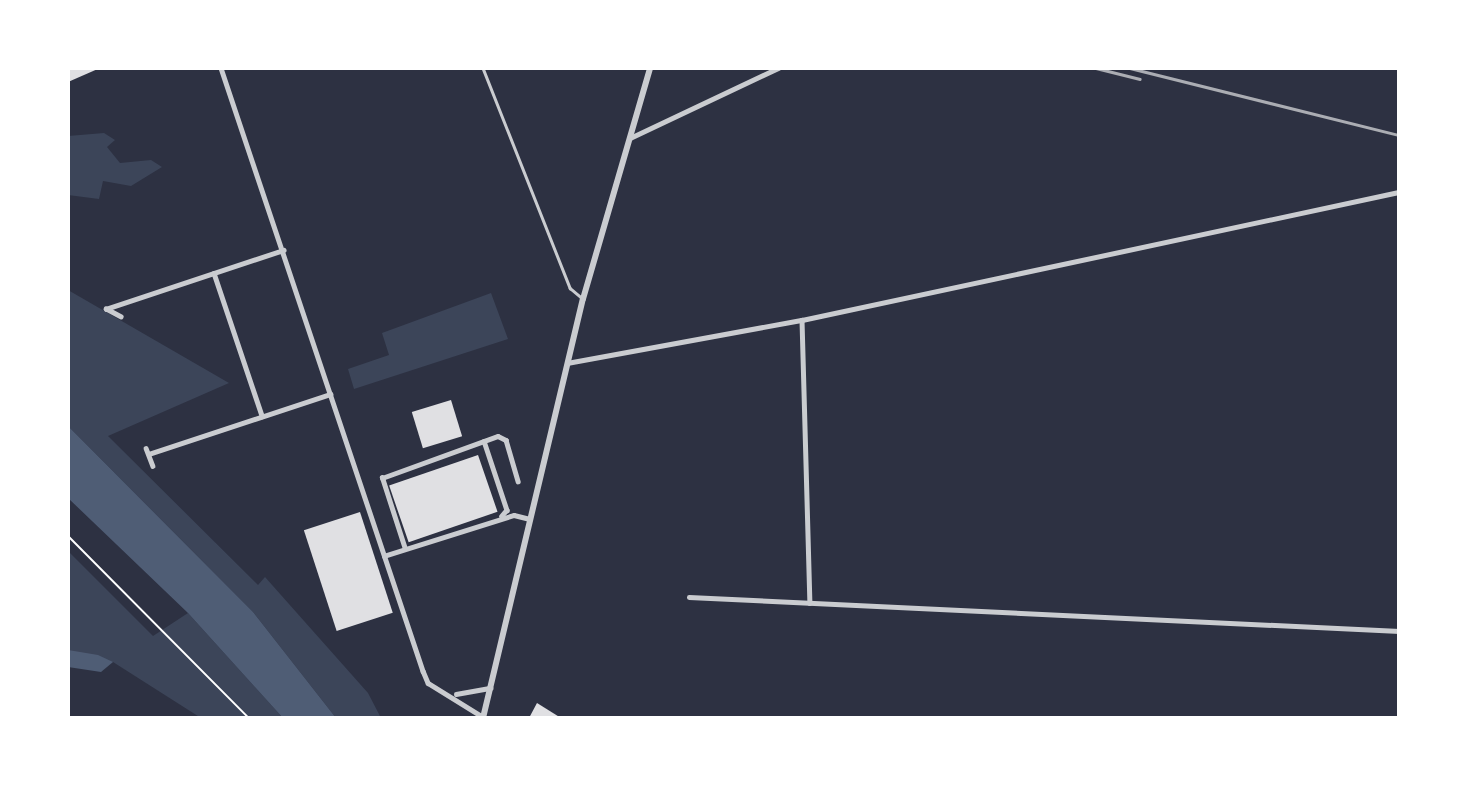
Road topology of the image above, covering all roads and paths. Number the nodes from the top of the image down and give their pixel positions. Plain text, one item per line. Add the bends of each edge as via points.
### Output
1 (221, 68) edge
2 (483, 68) edge
3 (650, 68) edge
4 (778, 68) edge
5 (629, 138) junction
6 (1399, 192) edge
7 (283, 250) junction
8 (214, 273) junction
9 (583, 299) junction
10 (121, 317) dead end
11 (802, 320) junction
12 (567, 363) junction
13 (330, 394) junction
14 (262, 416) junction
15 (484, 441) junction
16 (153, 466) dead end
17 (518, 481) dead end
18 (507, 510) junction
19 (514, 515) junction
20 (501, 517) junction
21 (530, 519) junction
22 (68, 536) edge
23 (405, 549) junction
24 (384, 556) junction
25 (689, 597) dead end
26 (810, 603) junction
27 (1399, 631) edge
28 (490, 688) junction
29 (455, 694) junction
30 (483, 717) edge
31 (249, 718) edge

1 - 7 street
2 - 9 lane via 570,288
3 - 5 street
4 - 5 street
5 - 9 street
6 - 11 street
7 - 8 street
7 - 13 street
8 - 10 street via 106,309
8 - 14 street
9 - 12 street
11 - 12 street
11 - 26 street
12 - 21 street
13 - 14 street
13 - 24 street
14 - 16 street via 148,451
15 - 17 street via 506,440
15 - 18 street
15 - 23 street via 382,478
18 - 19 street
18 - 20 street
19 - 20 street
19 - 21 street
20 - 23 street
21 - 28 street
22 - 31 path
23 - 24 street
24 - 29 street via 428,683
25 - 26 street
26 - 27 street
28 - 29 street
28 - 30 street
29 - 30 street

